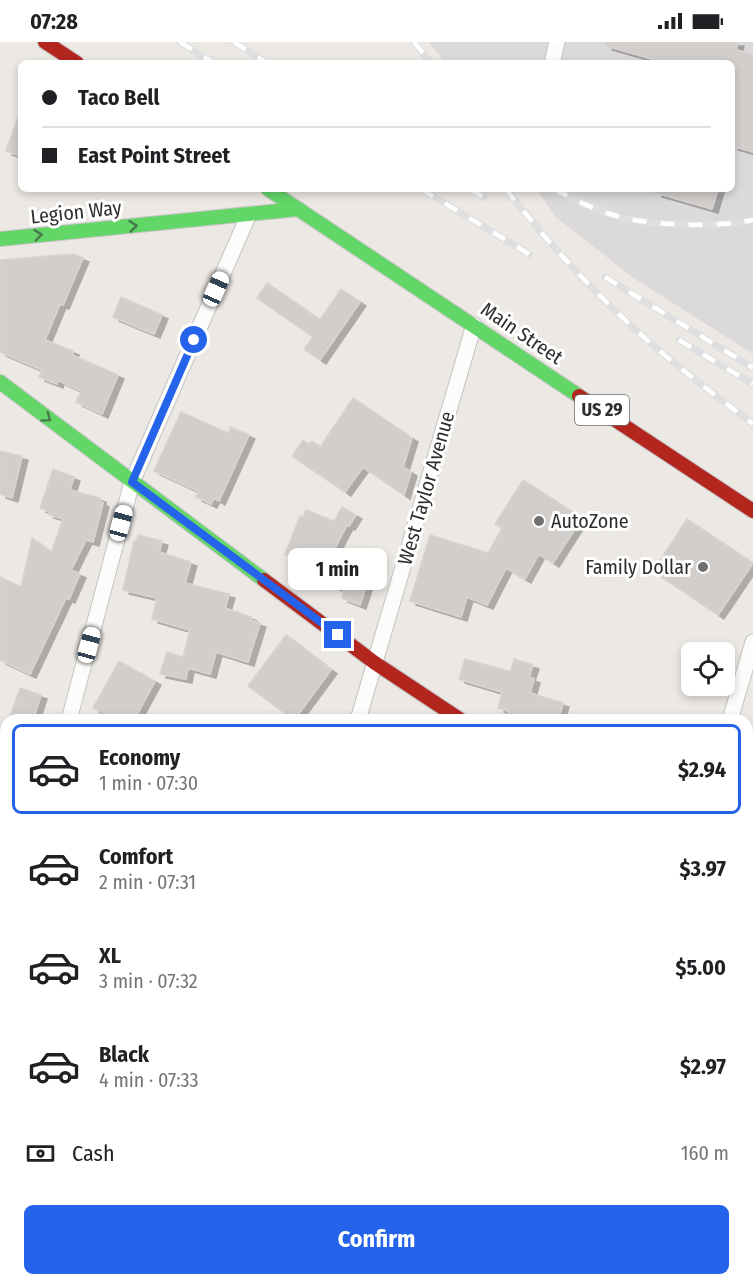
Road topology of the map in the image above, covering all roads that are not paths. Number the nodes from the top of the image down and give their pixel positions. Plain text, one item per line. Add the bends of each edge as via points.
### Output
1 (45, 42) edge
2 (557, 42) edge
3 (72, 60) edge
4 (553, 60) edge
5 (272, 192) edge
6 (298, 209) junction
7 (249, 214) junction
8 (0, 239) edge
9 (474, 325) junction
10 (0, 382) edge
11 (132, 482) junction
12 (753, 511) edge
13 (753, 642) edge
14 (375, 663) junction
15 (71, 714) edge
16 (360, 714) edge
17 (452, 714) edge
18 (732, 714) edge

1 - 3 main road
2 - 4 street
5 - 6 main road, Main Street / US 29
6 - 7 main road, Legion Way
6 - 9 main road, Main Street / US 29
8 -> 7 main road, Legion Way
7 - 11 street
9 - 12 main road, Main Street / US 29
9 - 14 street, West Taylor Avenue
10 -> 11 main road
11 - 14 main road
11 - 15 street
13 - 18 street
14 - 16 street, West Taylor Avenue
14 - 17 main road

